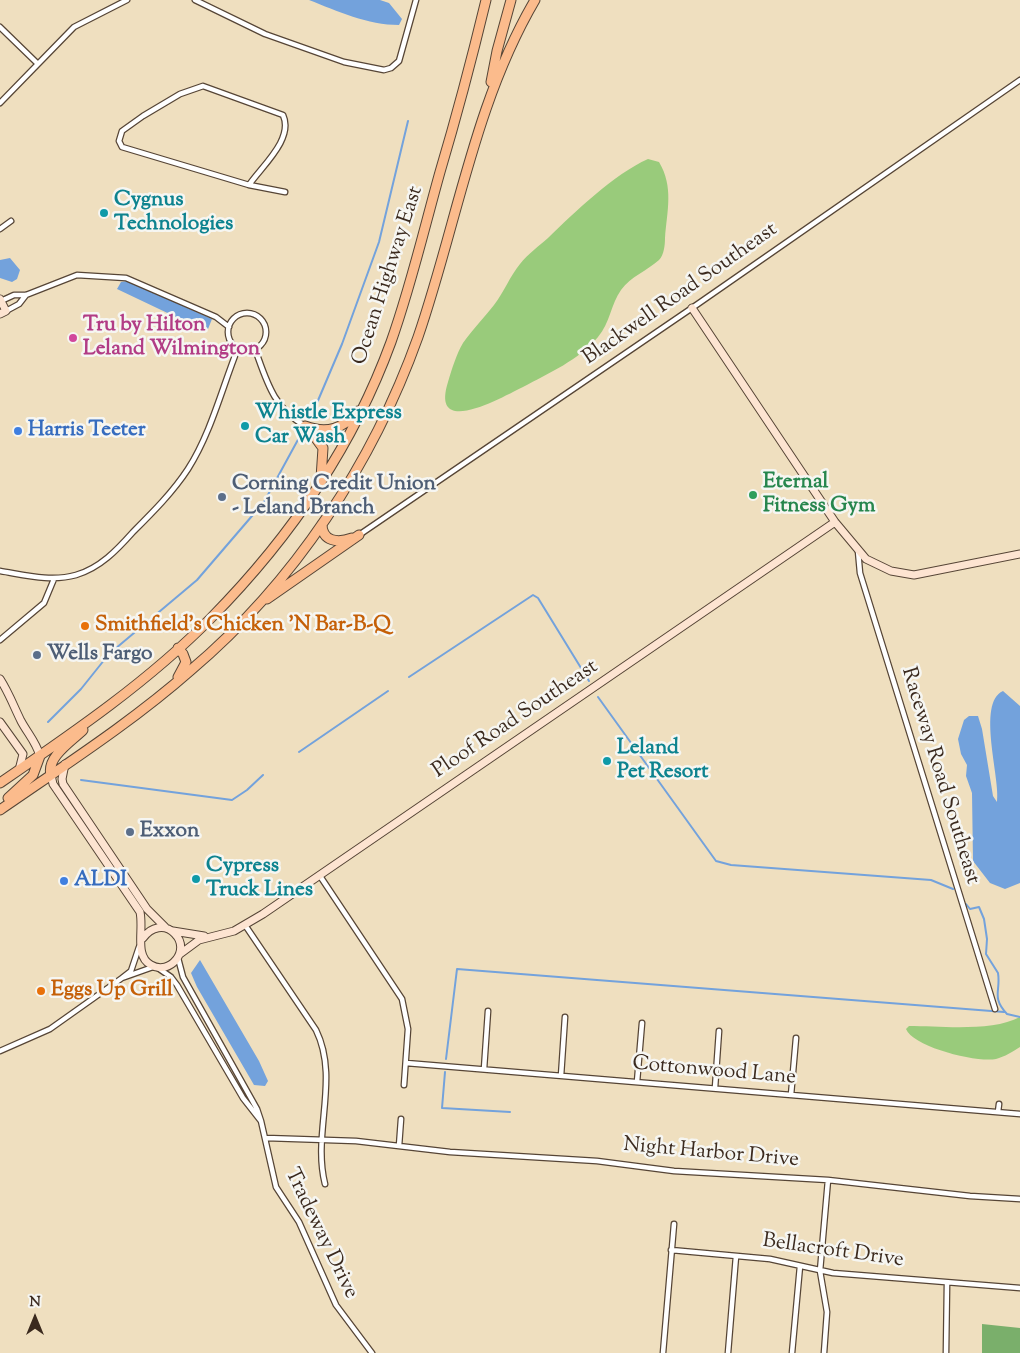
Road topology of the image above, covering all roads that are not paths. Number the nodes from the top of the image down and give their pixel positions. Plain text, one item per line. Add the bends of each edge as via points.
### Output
1 (127, 0) edge
2 (195, 0) edge
3 (416, 0) edge
4 (486, 0) edge
5 (491, 0) edge
6 (511, 0) edge
7 (535, 0) edge
8 (0, 27) edge
9 (474, 49) junction
10 (38, 64) junction
11 (1020, 80) edge
12 (487, 102) junction
13 (0, 103) edge
14 (249, 185) junction
15 (285, 192) dead end
16 (12, 221) dead end
17 (0, 228) edge
18 (26, 295) junction
19 (0, 301) edge
20 (692, 308) junction
21 (3, 312) edge
22 (229, 327) junction
23 (238, 348) junction
24 (255, 349) junction
25 (366, 401) junction
26 (305, 426) junction
27 (320, 484) junction
28 (835, 522) junction
29 (322, 524) junction
30 (359, 535) junction
31 (858, 551) junction
32 (1020, 554) edge
33 (0, 571) edge
34 (54, 579) junction
35 (254, 609) junction
36 (0, 640) edge
37 (178, 648) junction
38 (0, 679) edge
39 (172, 686) junction
40 (117, 700) junction
41 (0, 722) edge
42 (40, 756) junction
43 (65, 764) junction
44 (19, 770) junction
45 (51, 775) junction
46 (0, 783) edge
47 (0, 805) edge
48 (0, 810) edge
49 (320, 876) junction
50 (246, 925) junction
51 (168, 929) junction
52 (212, 936) junction
53 (141, 940) junction
54 (179, 956) junction
55 (155, 967) junction
56 (122, 978) junction
57 (995, 1009) dead end
58 (488, 1011) dead end
59 (565, 1017) dead end
60 (642, 1023) dead end
61 (719, 1031) dead end
62 (796, 1038) dead end
63 (0, 1051) edge
64 (406, 1062) junction
65 (484, 1069) junction
66 (561, 1076) junction
67 (637, 1082) junction
68 (404, 1086) dead end
69 (714, 1088) junction
70 (791, 1095) junction
71 (999, 1104) dead end
72 (998, 1112) junction
73 (1020, 1114) edge
74 (401, 1119) dead end
75 (261, 1121) junction
76 (266, 1138) junction
77 (320, 1138) junction
78 (399, 1146) junction
79 (828, 1180) junction
80 (326, 1184) dead end
81 (1020, 1199) edge
82 (674, 1224) dead end
83 (671, 1250) junction
84 (736, 1256) junction
85 (800, 1266) junction
86 (820, 1271) junction
87 (947, 1283) junction
88 (1020, 1288) edge
89 (372, 1353) edge
90 (663, 1353) edge
91 (728, 1353) edge
92 (792, 1353) edge
93 (824, 1353) edge
94 (946, 1353) edge

1 - 10 street via 80,23
2 - 3 street via 285,42 344,62 384,70 395,65 401,56
4 - 9 highway
5 - 9 highway
6 - 12 highway via 496,51
7 - 12 highway via 508,51
8 - 10 street
9 - 25 highway, Ocean Highway East via 412,278 390,344
10 - 13 street
11 - 20 street, Blackwell Road Southeast
12 - 29 highway, Ocean Highway East via 426,314 409,361 374,436
14 - 14 street via 284,137 287,123 283,115 203,86 180,94 122,131 119,140 122,147
14 - 15 street
16 - 17 street
18 - 19 street via 14,295
18 - 21 street via 19,304
18 - 22 street via 77,275 126,278 216,317
19 - 21 street
20 - 28 street
20 - 30 street, Blackwell Road Southeast
22 - 23 street via 230,340
22 - 24 street via 238,316 247,314 260,319 266,334
23 - 24 street via 244,351
23 - 34 street via 202,444 178,483 106,558 82,573
24 - 26 street via 277,402
25 - 26 highway via 340,427 321,431
25 - 27 highway, Ocean Highway East
26 - 27 highway via 323,448
27 - 37 highway, Ocean Highway East via 244,583
28 - 31 street
28 - 49 street, Ploof Road Southeast
29 - 30 highway via 329,539 342,541
29 - 35 highway, Ocean Highway East
30 - 35 highway
31 - 32 street via 879,566 914,575
31 - 57 street, Raceway Road Southeast via 860,573
33 - 34 street
34 - 36 street via 44,602
35 - 39 highway, Ocean Highway East via 208,656
37 - 39 highway via 184,654 186,665
37 - 40 highway, Ocean Highway East
38 - 42 street via 21,722 36,742
39 - 43 highway, Ocean Highway East
40 - 42 highway, Ocean Highway East
40 - 45 highway via 54,758 50,765
41 - 44 street via 23,754
42 - 44 highway, Ocean Highway East
42 - 47 highway via 30,779
43 - 45 highway, Ocean Highway East
43 - 51 street via 63,784 147,909
44 - 46 highway, Ocean Highway East
45 - 48 highway, Ocean Highway East
45 - 53 street via 53,784 140,912
49 - 50 street, Ploof Road Southeast
49 - 64 street via 402,999 408,1029
50 - 52 street, Ploof Road Southeast
50 - 77 street via 322,1043 326,1072
51 - 52 street, Ploof Road Southeast
51 - 53 street via 152,929
51 - 54 street via 180,941
52 - 54 street, Ploof Road Southeast via 194,943
53 - 55 street via 141,955
53 - 56 street via 130,971
54 - 55 street via 169,966
54 - 75 street, Tradeway Drive via 183,977
55 - 56 street
55 - 75 street, Tradeway Drive via 177,985 243,1098
56 - 63 street via 45,1032
58 - 65 street
59 - 66 street
60 - 67 street
61 - 69 street
62 - 70 street
64 - 65 street, Cottonwood Lane
64 - 68 street
65 - 66 street, Cottonwood Lane
66 - 67 street, Cottonwood Lane
67 - 69 street, Cottonwood Lane
69 - 70 street, Cottonwood Lane
70 - 72 street, Cottonwood Lane
71 - 72 street
72 - 73 street, Cottonwood Lane
74 - 78 street
75 - 76 street, Tradeway Drive
76 - 77 street, Night Harbor Drive
76 - 89 street, Tradeway Drive via 276,1187 299,1222 336,1305
77 - 78 street, Night Harbor Drive
77 - 80 street
78 - 79 street, Night Harbor Drive via 477,1155 598,1161 674,1171
79 - 81 street, Night Harbor Drive
79 - 86 street
82 - 83 street
83 - 84 street, Bellacroft Drive
83 - 90 street
84 - 85 street, Bellacroft Drive
84 - 91 street
85 - 86 street, Bellacroft Drive
85 - 92 street
86 - 87 street, Bellacroft Drive
86 - 93 street via 826,1312
87 - 88 street, Bellacroft Drive
87 - 94 street

